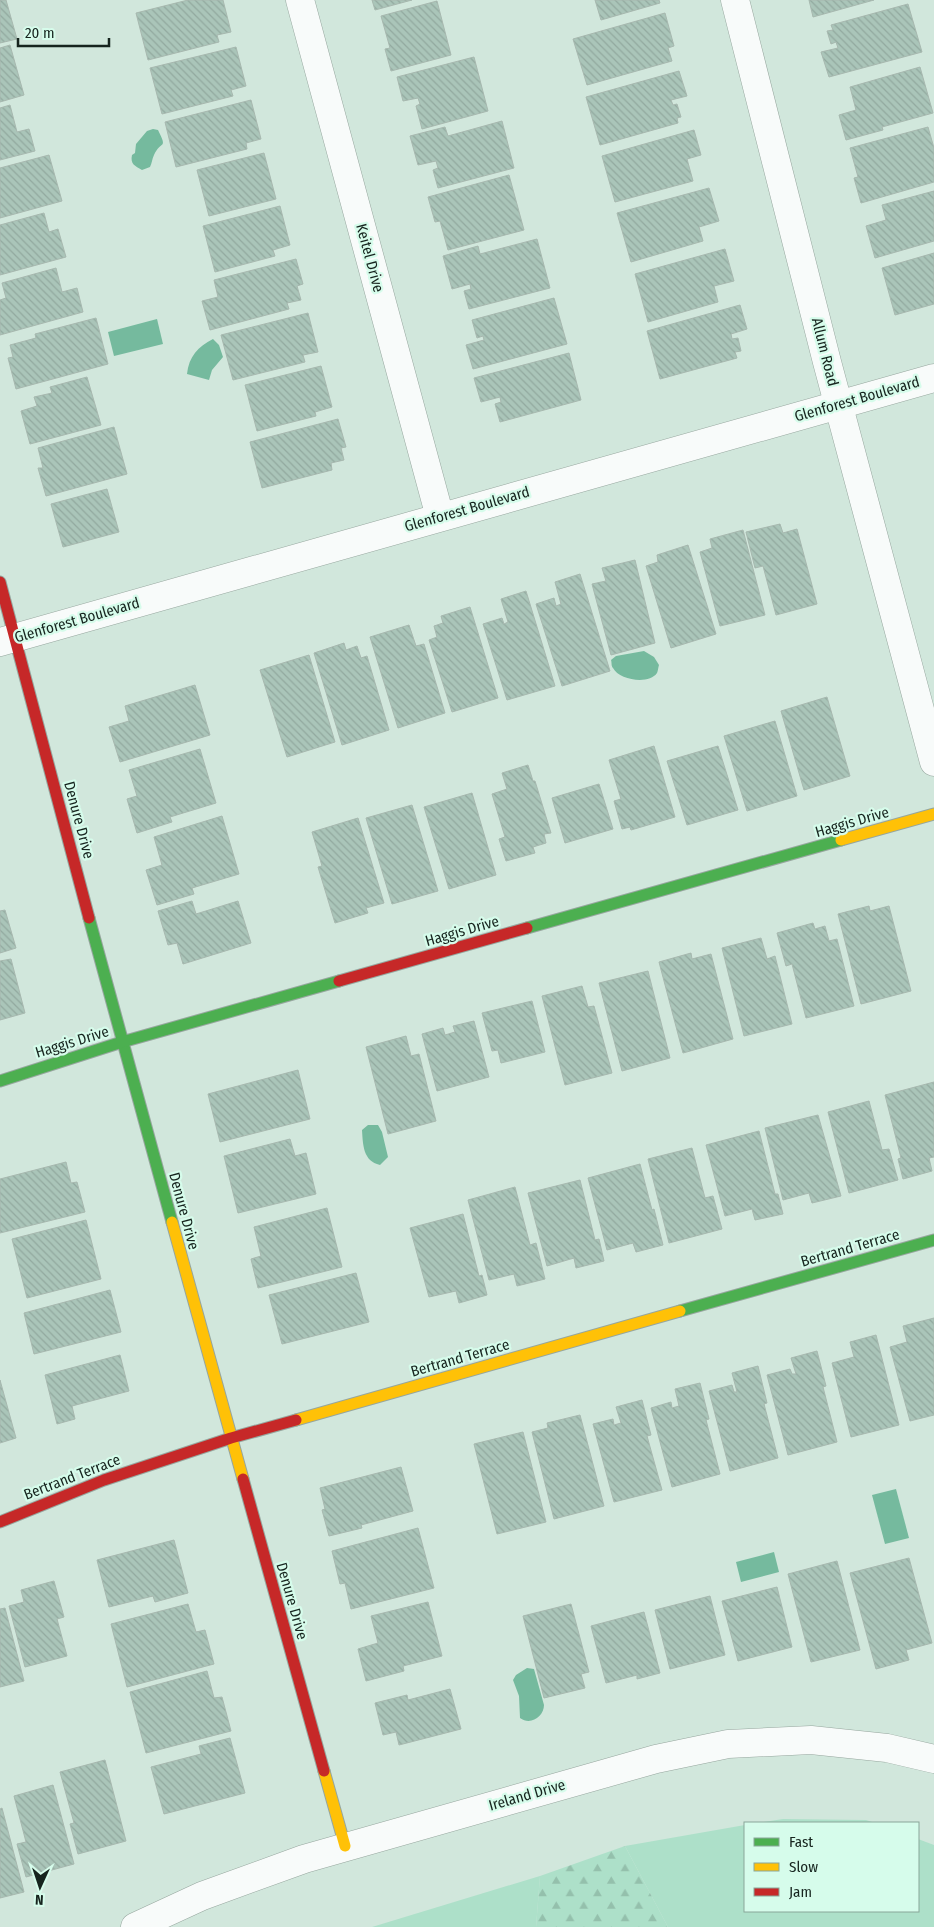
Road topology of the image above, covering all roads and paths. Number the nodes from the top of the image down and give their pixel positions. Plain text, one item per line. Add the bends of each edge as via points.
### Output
1 (300, 0) edge
2 (735, 0) edge
3 (934, 378) edge
4 (839, 404) junction
5 (440, 517) junction
6 (0, 582) edge
7 (8, 640) edge
8 (934, 762) edge
9 (934, 814) edge
10 (122, 1042) junction
11 (0, 1081) edge
12 (934, 1240) edge
13 (232, 1438) junction
14 (0, 1522) edge
15 (934, 1759) edge
16 (345, 1846) junction
17 (135, 1927) edge

1 - 5 street, Keitel Drive
2 - 4 street, Allum Road
3 - 4 street, Glenforest Boulevard
4 - 5 street, Glenforest Boulevard
4 - 8 street, Allum Road
5 - 7 street, Glenforest Boulevard
6 - 7 street, Denure Drive
7 - 10 street, Denure Drive
9 - 10 street, Haggis Drive
10 - 11 street, Haggis Drive
10 - 13 street, Denure Drive
12 - 13 street, Bertrand Terrace
13 - 14 street, Bertrand Terrace via 153,1462
13 - 16 street, Denure Drive
15 - 16 street, Ireland Drive via 887,1748 811,1740 728,1744 656,1759
16 - 17 street, Ireland Drive via 248,1878

